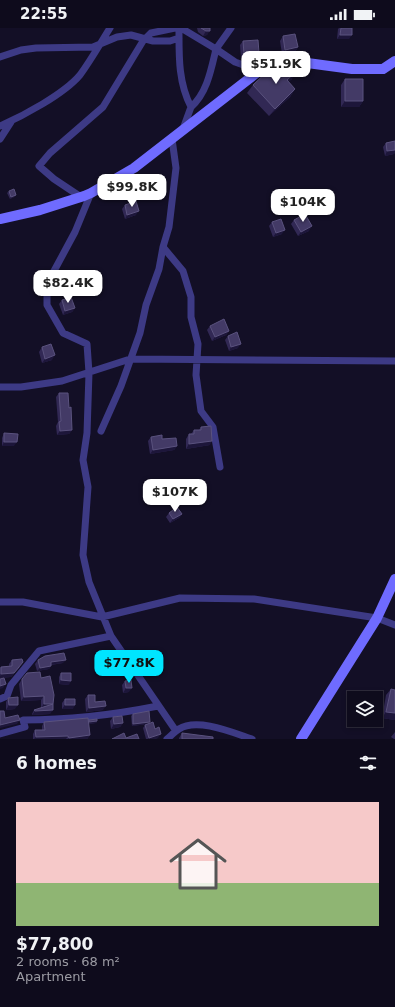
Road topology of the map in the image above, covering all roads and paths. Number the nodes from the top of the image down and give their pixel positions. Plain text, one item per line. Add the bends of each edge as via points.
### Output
1 (110, 28) edge
2 (175, 28) edge
3 (180, 28) edge
4 (231, 28) edge
5 (179, 38) junction
6 (144, 40) junction
7 (99, 45) junction
8 (216, 49) junction
9 (0, 57) edge
10 (395, 61) edge
11 (260, 71) junction
12 (191, 107) junction
13 (11, 122) junction
14 (0, 126) edge
15 (183, 130) junction
16 (172, 138) junction
17 (0, 139) edge
18 (91, 192) junction
19 (81, 197) junction
20 (0, 218) edge
21 (163, 247) junction
22 (130, 358) junction
23 (197, 360) junction
24 (395, 362) edge
25 (89, 373) junction
26 (0, 387) edge
27 (101, 431) dead end
28 (220, 467) dead end
29 (395, 579) edge
30 (0, 602) edge
31 (102, 616) junction
32 (378, 618) junction
33 (395, 626) edge
34 (111, 636) junction
35 (0, 699) edge
36 (158, 706) junction
37 (10, 732) junction
38 (176, 732) junction
39 (0, 734) edge
40 (14, 739) edge
41 (167, 739) edge
42 (252, 739) edge
43 (301, 739) edge

1 - 7 street
2 - 6 street via 151,33
3 - 5 street
3 - 8 street
4 - 8 street
5 - 6 street via 153,42
5 - 12 street via 180,73
6 - 7 street via 131,35 117,37
6 - 19 street via 103,106 39,166
7 - 9 street via 36,48
7 - 13 street via 79,76 68,86
8 - 11 street via 234,62
8 - 12 street via 210,75 203,91
10 - 11 street via 383,69 352,69 285,60 268,64
11 - 15 street
12 - 15 street
13 - 14 street
13 - 17 street
15 - 16 street
16 - 18 street via 134,168
16 - 21 street via 176,168 170,227
18 - 19 street
18 - 25 street via 75,232 47,284 47,305 63,333 87,344
19 - 20 street via 40,210
21 - 22 street via 140,333
21 - 23 street via 183,271 191,297 191,317 198,344
22 - 23 street
22 - 25 street
22 - 27 street
23 - 24 street
23 - 28 street via 196,375 201,411 213,427
25 - 26 street via 62,381 21,387
25 - 31 street via 87,432 83,460 88,488 83,555 89,582
29 - 32 street
30 - 31 street via 23,602
31 - 32 street via 180,598 254,599
31 - 34 street
32 - 33 street
32 - 43 street
34 - 35 street via 39,651 11,685 7,696
34 - 36 street
36 - 37 street via 101,716 23,720 25,728
36 - 38 street
37 - 39 street
37 - 40 street
38 - 41 street
38 - 42 street via 187,726 208,725

